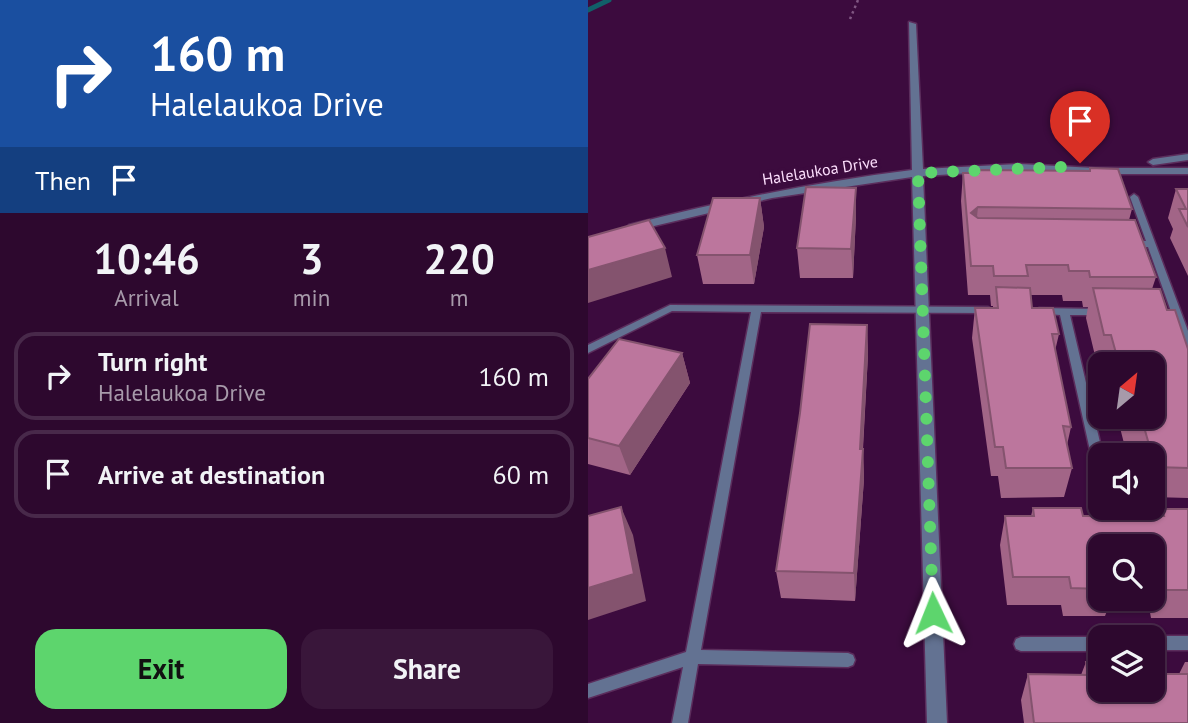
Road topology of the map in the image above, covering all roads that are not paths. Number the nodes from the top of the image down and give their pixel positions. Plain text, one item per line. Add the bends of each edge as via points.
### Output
1 (912, 24) dead end
2 (1188, 157) edge
3 (1062, 167) junction
4 (1188, 171) edge
5 (918, 173) junction
6 (1134, 197) dead end
7 (620, 230) edge
8 (1124, 243) edge
9 (1151, 244) junction
10 (757, 308) junction
11 (922, 309) junction
12 (1000, 310) edge
13 (1026, 311) edge
14 (1065, 312) junction
15 (1106, 312) edge
16 (1162, 313) edge
17 (1176, 313) junction
18 (1188, 345) edge
19 (588, 349) edge
20 (1094, 443) edge
21 (1165, 643) edge
22 (1188, 643) edge
23 (1021, 644) dead end
24 (1088, 644) edge
25 (693, 657) junction
26 (848, 660) dead end
27 (588, 691) edge
28 (680, 723) edge
29 (937, 723) edge

1 - 5 street
2 - 3 street, Halelaukoa Drive
3 - 4 street, Halelaukoa Drive
3 - 5 street, Halelaukoa Drive
5 - 7 street, Halelaukoa Drive via 806,186
5 - 11 street
6 - 9 lane
8 - 9 lane
9 - 17 lane
10 - 11 lane
10 - 19 lane via 670,308
10 - 25 lane
11 - 12 lane
11 - 29 street
13 - 14 lane
14 - 15 lane
14 - 20 lane
16 - 17 lane
17 - 18 lane
21 - 22 lane
23 - 24 lane
25 - 26 lane
25 - 27 lane
25 - 28 lane

